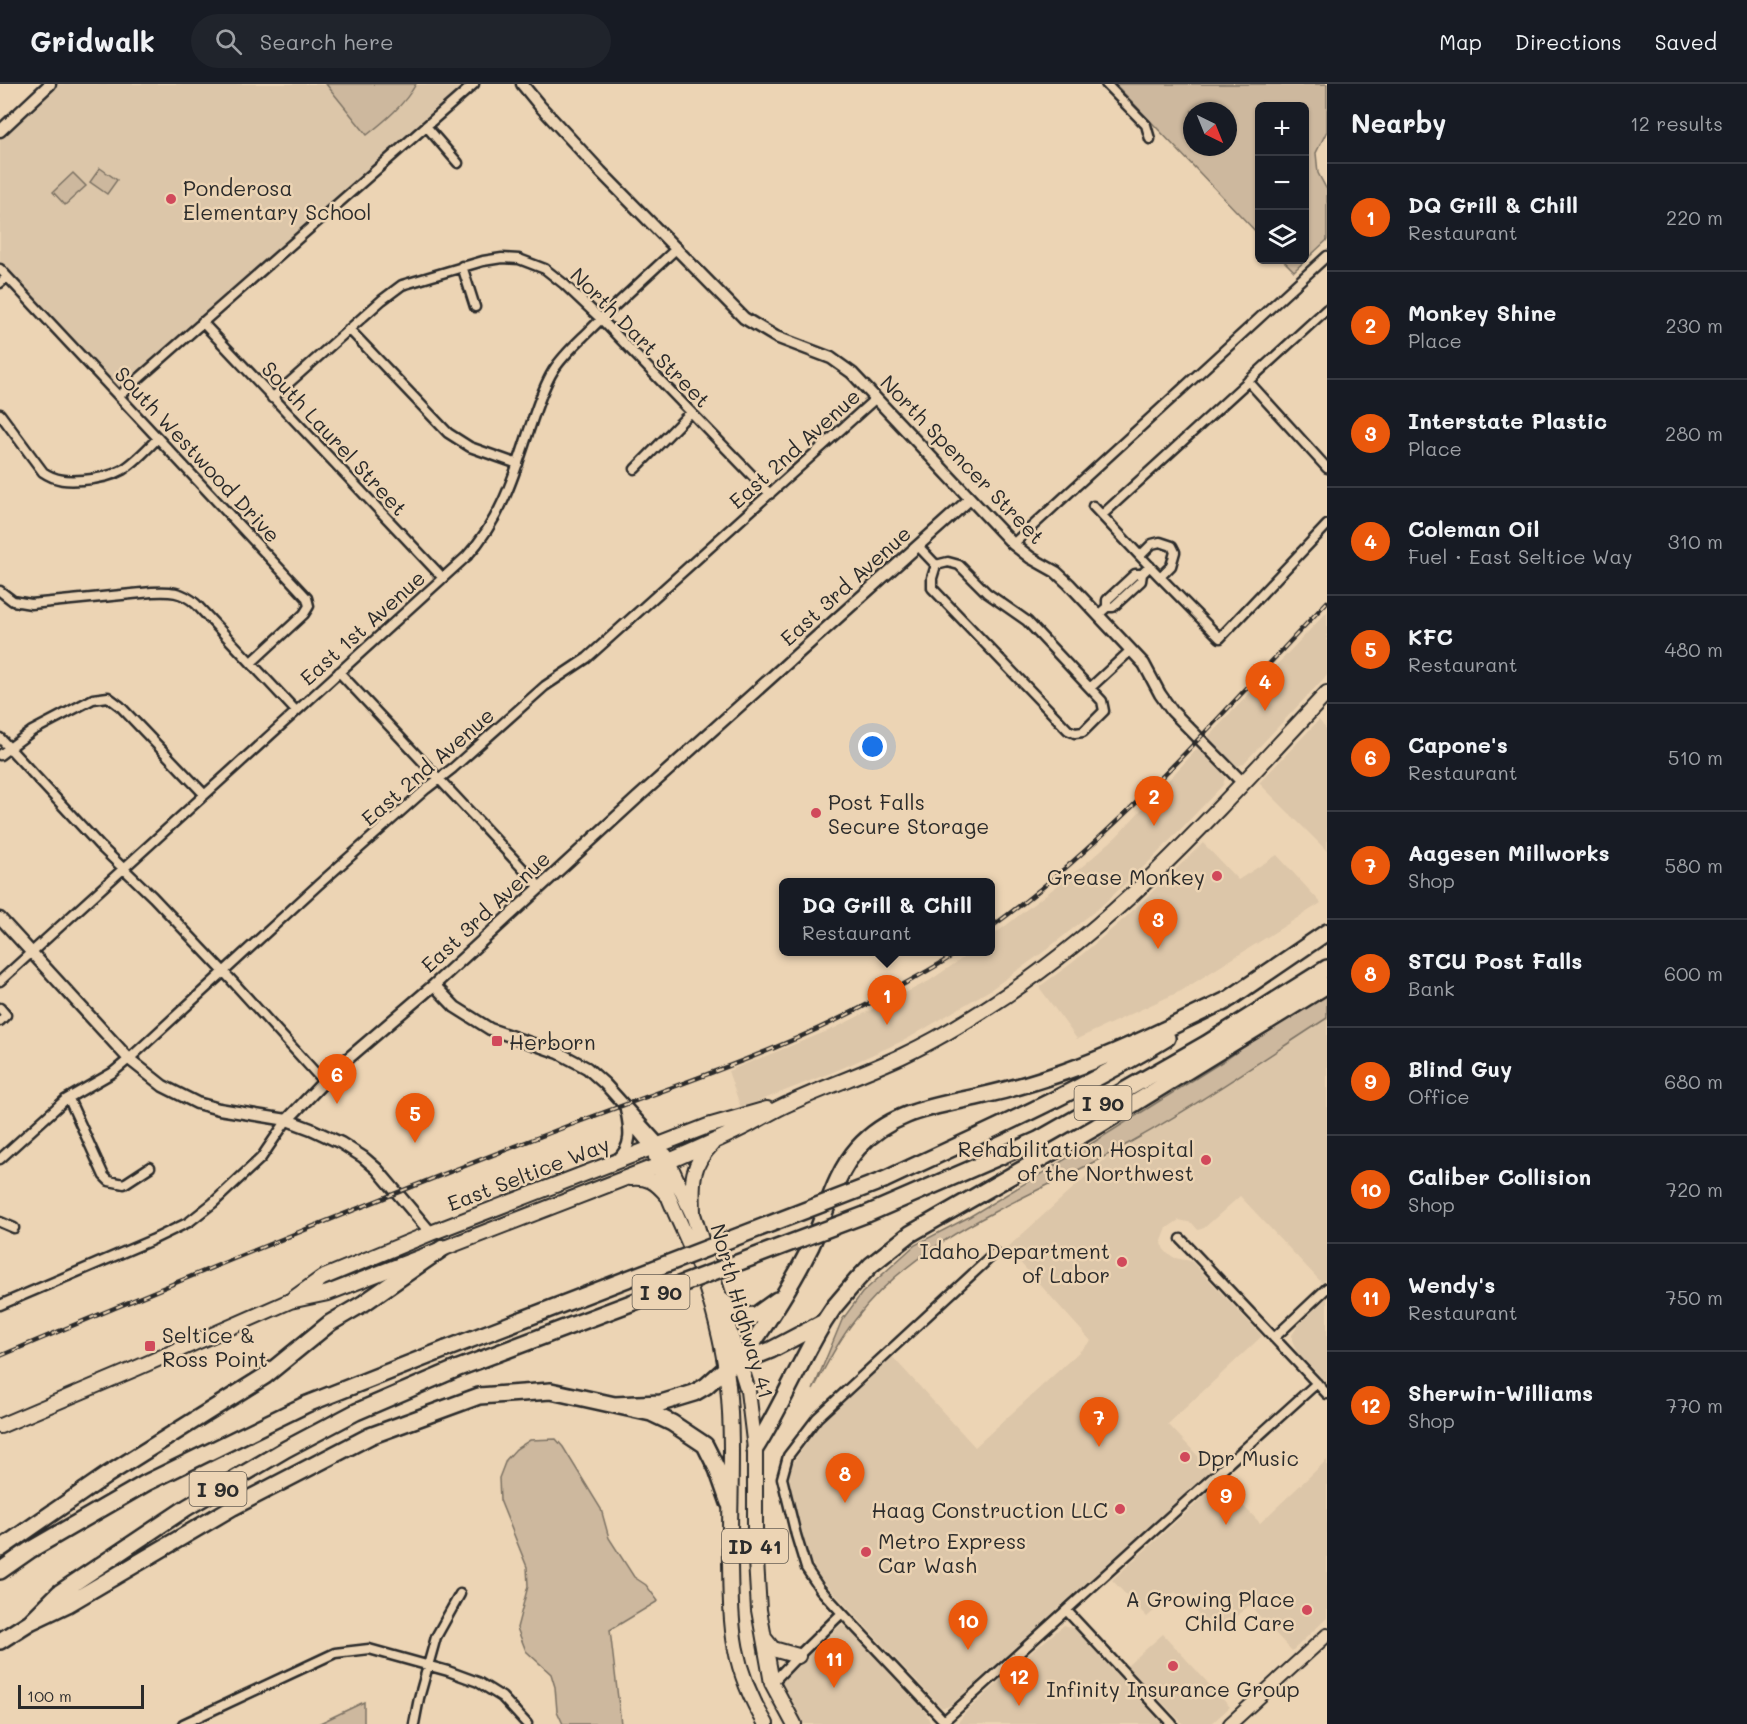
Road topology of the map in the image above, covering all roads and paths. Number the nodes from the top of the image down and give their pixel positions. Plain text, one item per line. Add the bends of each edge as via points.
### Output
1 (50, 84) edge
2 (474, 84) edge
3 (522, 84) edge
4 (1106, 84) edge
5 (426, 126) junction
6 (0, 129) edge
7 (1150, 139) dead end
8 (458, 163) dead end
9 (677, 248) junction
10 (1327, 256) edge
11 (462, 266) junction
12 (0, 269) edge
13 (3, 280) edge
14 (475, 308) dead end
15 (1327, 309) edge
16 (601, 319) junction
17 (202, 322) junction
18 (349, 328) junction
19 (1248, 381) junction
20 (118, 396) junction
21 (272, 398) junction
22 (876, 398) junction
23 (691, 412) junction
24 (0, 414) edge
25 (158, 438) junction
26 (518, 464) junction
27 (1327, 468) edge
28 (635, 469) dead end
29 (770, 494) junction
30 (970, 499) junction
31 (1093, 506) dead end
32 (1102, 515) junction
33 (1327, 525) edge
34 (1013, 544) junction
35 (918, 546) junction
36 (1140, 556) junction
37 (936, 565) junction
38 (1150, 566) junction
39 (1160, 577) junction
40 (443, 578) junction
41 (0, 591) edge
42 (1098, 615) junction
43 (1131, 650) junction
44 (252, 663) junction
45 (339, 672) junction
46 (1090, 688) junction
47 (1327, 693) edge
48 (296, 711) junction
49 (0, 738) edge
50 (8, 747) junction
51 (0, 755) edge
52 (439, 779) junction
53 (1243, 783) junction
54 (204, 794) junction
55 (124, 869) junction
56 (540, 887) junction
57 (0, 918) edge
58 (1327, 932) edge
59 (31, 952) junction
60 (1327, 968) edge
61 (224, 972) junction
62 (0, 981) edge
63 (434, 985) junction
64 (1327, 985) edge
65 (1231, 998) junction
66 (0, 1008) edge
67 (0, 1021) edge
68 (129, 1059) junction
69 (323, 1081) junction
70 (69, 1099) junction
71 (789, 1103) junction
72 (626, 1109) junction
73 (287, 1120) junction
74 (714, 1142) junction
75 (656, 1146) junction
76 (0, 1159) edge
77 (614, 1162) junction
78 (663, 1163) junction
79 (150, 1167) dead end
80 (622, 1179) junction
81 (567, 1181) junction
82 (669, 1197) junction
83 (694, 1217) junction
84 (0, 1222) edge
85 (14, 1228) dead end
86 (431, 1233) junction
87 (1182, 1239) dead end
88 (443, 1248) junction
89 (995, 1253) dead end
90 (1327, 1288) edge
91 (782, 1296) junction
92 (721, 1300) junction
93 (290, 1301) junction
94 (0, 1305) edge
95 (824, 1322) junction
96 (1274, 1338) junction
97 (733, 1365) junction
98 (1317, 1383) junction
99 (1327, 1394) edge
100 (614, 1405) junction
101 (0, 1426) edge
102 (755, 1449) junction
103 (729, 1503) junction
104 (0, 1549) edge
105 (0, 1571) edge
106 (460, 1594) dead end
107 (1067, 1611) junction
108 (842, 1613) junction
109 (30, 1622) junction
110 (1327, 1635) edge
111 (765, 1639) junction
112 (0, 1641) edge
113 (798, 1656) junction
114 (428, 1666) junction
115 (772, 1683) junction
116 (751, 1697) junction
117 (183, 1724) edge
118 (414, 1724) edge
119 (527, 1724) edge
120 (766, 1724) edge
121 (772, 1724) edge
122 (794, 1724) edge
123 (1172, 1724) edge
124 (1230, 1724) edge

1 - 6 street
2 - 5 street
3 - 9 street, North Spencer Street via 562,131
4 - 7 street via 1146,125
5 - 8 street
5 - 17 street
9 - 16 street, East 1st Avenue
9 - 22 street, North Spencer Street via 754,326 837,362
10 - 34 street
11 - 14 street
11 - 16 street, North Dart Street via 502,258 537,265 558,278
11 - 18 street, North Dart Street via 402,285
12 - 13 street, South Westwood Drive
13 - 20 street, South Westwood Drive
15 - 19 street
16 - 23 street, North Dart Street
16 - 26 street, East 1st Avenue via 554,369 539,399
17 - 20 street
17 - 21 street, South Laurel Street
18 - 21 street, North Dart Street
18 - 26 street via 448,433 470,447
19 - 27 street
19 - 32 street
20 - 25 street, South Westwood Drive
21 - 40 street, South Laurel Street
22 - 29 street, East 2nd Avenue
22 - 30 street, North Spencer Street
23 - 28 street
23 - 29 street, North Dart Street
24 - 25 street via 43,472 64,481 98,479 120,472
25 - 44 street, South Westwood Drive via 308,598 304,614
26 - 40 street, East 1st Avenue via 489,529
29 - 52 street, East 2nd Avenue via 587,658 545,686
30 - 34 street, North Spencer Street
30 - 35 street, East 3rd Avenue
31 - 32 street
32 - 36 street
33 - 39 street via 1220,638
34 - 42 street, North Spencer Street via 1056,572
35 - 37 street
35 - 56 street, East 3rd Avenue
36 - 38 street
36 - 39 street via 1152,544 1173,546 1175,560
37 - 46 street via 959,565 987,593 1027,621
37 - 46 street via 932,588 1071,732 1083,732 1104,711 1102,701
38 - 39 street
38 - 42 street via 1141,581 1113,607
40 - 45 street, East 1st Avenue
41 - 44 street via 13,601 31,604 160,592 183,594
42 - 43 street, North Spencer Street
43 - 46 street
43 - 53 street, North Spencer Street via 1172,711
44 - 48 street
45 - 48 street, East 1st Avenue
45 - 52 street
47 - 53 main road, East Seltice Way
48 - 54 street, East 1st Avenue
49 - 50 street
50 - 51 street
50 - 54 street via 99,697 108,697
50 - 55 street
52 - 56 street
52 - 61 street, East 2nd Avenue
53 - 71 main road, East Seltice Way via 1152,877 1017,987 929,1042
54 - 55 street, East 1st Avenue
55 - 59 street, East 1st Avenue
55 - 61 street
56 - 63 street, East 3rd Avenue
57 - 59 street
58 - 65 highway, I 90
59 - 62 street, East 1st Avenue
59 - 68 street
60 - 109 highway, I 90, bridge via 1206,1044 1038,1140 867,1214 456,1369 356,1412 195,1503 59,1593
61 - 68 street, East 2nd Avenue
61 - 69 street
63 - 69 street, East 3rd Avenue
63 - 72 street via 455,1007 490,1029 559,1053 587,1068
64 - 95 highway via 1096,1127 910,1234 857,1280
65 - 91 highway via 1066,1072 915,1110 889,1123 871,1135 849,1159 810,1247
65 - 105 highway, I 90, bridge via 1137,1056 1059,1097 884,1180 307,1404 146,1483
66 - 67 street via 6,1015
68 - 70 street, East 2nd Avenue
68 - 73 street via 163,1086 197,1103
69 - 73 street, East 3rd Avenue
70 - 76 street, East 2nd Avenue
70 - 79 street via 109,1181 124,1184
71 - 74 main road, East Seltice Way
71 - 75 main road, East Seltice Way via 708,1126
72 - 75 street via 645,1127
72 - 77 street via 629,1145
73 - 86 street via 363,1157
73 - 94 street, East 3rd Avenue via 261,1158 189,1222
74 - 78 main road, East Seltice Way
74 - 83 main road via 694,1169
75 - 77 main road, East Seltice Way
75 - 78 main road
77 - 81 main road, East Seltice Way
78 - 80 main road, East Seltice Way
78 - 82 main road, North Highway 41 / ID 41
78 - 83 main road, North Highway 41 / ID 41
80 - 82 main road via 645,1177
80 - 88 main road, East Seltice Way
81 - 86 main road, East Seltice Way
81 - 88 main road via 514,1211 453,1235
82 - 97 main road, North Highway 41 / ID 41 via 704,1279
83 - 92 main road, North Highway 41 / ID 41
84 - 85 street
86 - 88 main road
86 - 93 main road, East Seltice Way via 322,1278
87 - 96 street
88 - 93 main road, East Seltice Way via 328,1293
88 - 104 highway via 330,1323 265,1376 107,1475
89 - 108 street via 817,1418 785,1463 783,1486 803,1560 813,1579
90 - 96 street
91 - 92 highway via 756,1315 743,1316
91 - 97 highway
92 - 97 main road, North Highway 41 / ID 41
93 - 101 main road, East Seltice Way
95 - 97 highway
95 - 102 highway
96 - 98 street
97 - 100 highway via 694,1393 661,1404
97 - 102 main road, North Highway 41 / ID 41 via 748,1391
97 - 103 main road, North Highway 41 / ID 41
98 - 99 street
98 - 107 street
100 - 103 highway via 651,1413 705,1445
100 - 109 highway via 551,1391 479,1396 422,1415 370,1436 233,1507 68,1604
102 - 111 main road, North Highway 41 / ID 41 via 755,1544
103 - 116 main road, North Highway 41 / ID 41 via 731,1618 736,1657
106 - 114 street via 440,1627
107 - 108 street via 944,1721
107 - 123 street
108 - 113 street
109 - 112 highway, I 90
110 - 124 main road
111 - 113 main road via 773,1649
111 - 115 main road, North Highway 41 / ID 41
113 - 115 street
114 - 117 street via 369,1649 335,1653
114 - 118 street
114 - 119 street via 485,1686 509,1703
115 - 122 main road, North Highway 41 / ID 41
116 - 120 main road, North Highway 41 / ID 41
116 - 121 main road via 761,1700

